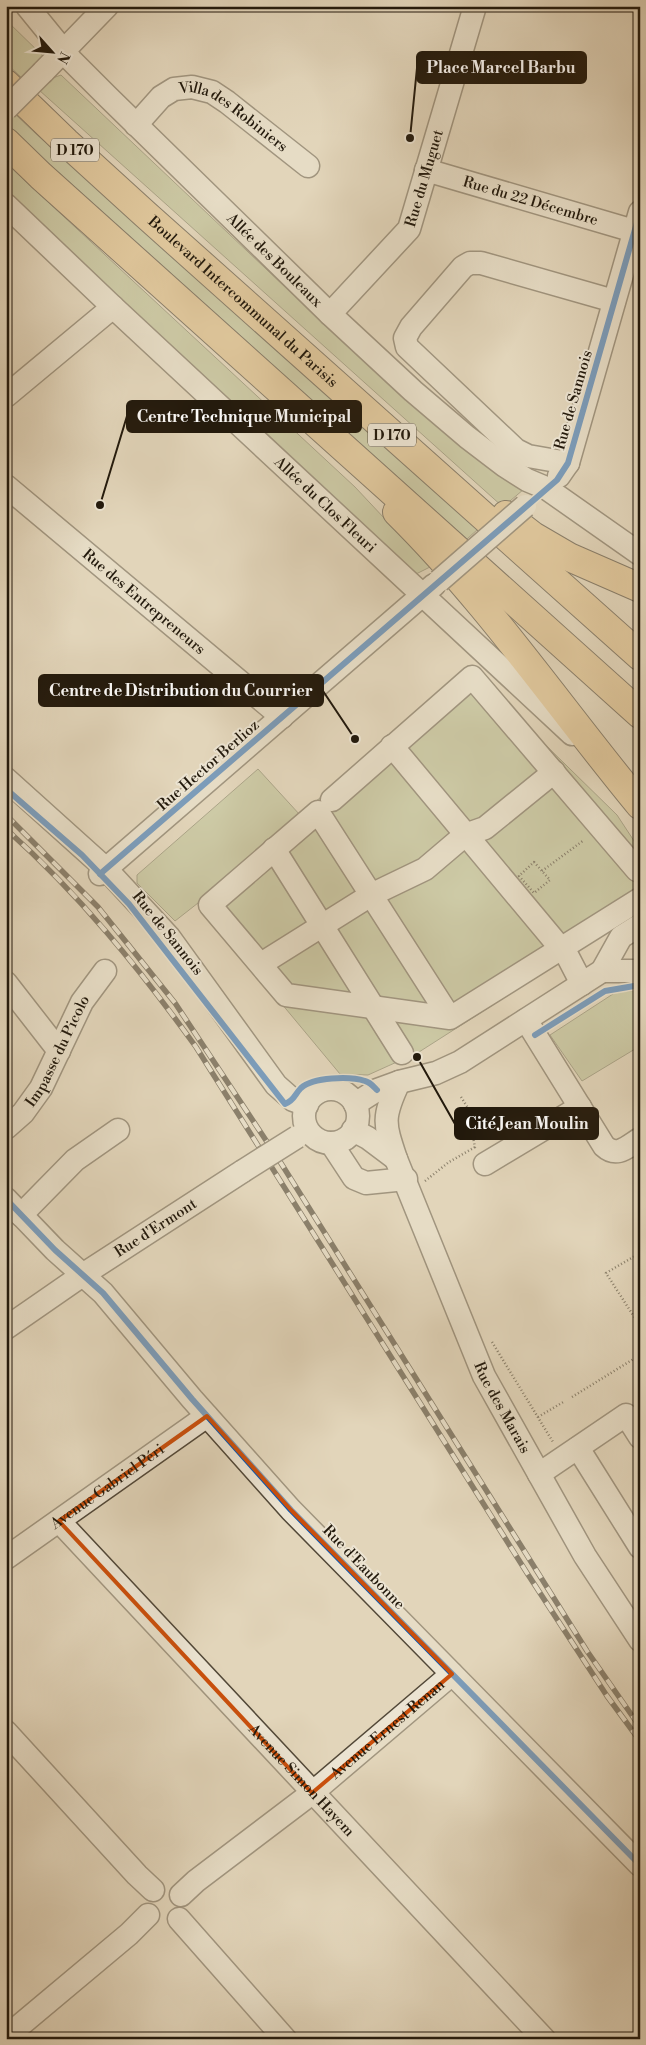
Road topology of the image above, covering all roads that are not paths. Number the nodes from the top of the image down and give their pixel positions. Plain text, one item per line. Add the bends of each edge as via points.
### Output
1 (27, 6) edge
2 (106, 6) edge
3 (475, 6) edge
4 (64, 50) junction
5 (6, 84) edge
6 (6, 109) edge
7 (136, 125) junction
8 (6, 142) edge
9 (308, 166) dead end
10 (426, 170) junction
11 (6, 205) edge
12 (145, 214) junction
13 (637, 222) edge
14 (614, 301) junction
15 (113, 307) junction
16 (330, 314) junction
17 (224, 340) junction
18 (6, 396) edge
19 (568, 463) junction
20 (6, 486) edge
21 (546, 488) junction
22 (640, 554) edge
23 (640, 588) edge
24 (422, 595) junction
25 (640, 656) edge
26 (640, 714) edge
27 (282, 717) junction
28 (392, 746) junction
29 (609, 767) junction
30 (554, 772) junction
31 (6, 779) edge
32 (332, 800) dead end
33 (640, 805) edge
34 (465, 835) junction
35 (274, 849) junction
36 (637, 870) dead end
37 (103, 872) junction
38 (371, 895) junction
39 (640, 899) edge
40 (640, 925) edge
41 (322, 926) junction
42 (560, 949) junction
43 (260, 964) junction
44 (105, 971) dead end
45 (602, 971) junction
46 (640, 971) edge
47 (6, 983) edge
48 (582, 984) junction
49 (373, 1007) junction
50 (450, 1018) junction
51 (526, 1020) junction
52 (59, 1051) junction
53 (402, 1053) dead end
54 (399, 1082) junction
55 (307, 1105) junction
56 (355, 1105) junction
57 (580, 1107) junction
58 (386, 1127) junction
59 (6, 1128) edge
60 (118, 1130) dead end
61 (354, 1130) junction
62 (302, 1133) junction
63 (640, 1139) edge
64 (331, 1143) junction
65 (480, 1155) road end
66 (404, 1177) junction
67 (14, 1207) edge
68 (84, 1274) junction
69 (6, 1328) edge
70 (207, 1416) junction
71 (640, 1437) edge
72 (570, 1453) junction
73 (539, 1474) junction
74 (59, 1522) junction
75 (636, 1534) edge
76 (6, 1558) edge
77 (640, 1640) edge
78 (452, 1674) junction
79 (6, 1732) edge
80 (312, 1793) junction
81 (640, 1865) edge
82 (153, 1890) junction
83 (181, 1895) junction
84 (148, 1915) junction
85 (179, 1920) junction
86 (13, 2036) edge
87 (285, 2039) edge
88 (544, 2039) edge

1 - 4 street, Allée des Bouleaux
2 - 4 street
3 - 10 street, Rue du Muguet
4 - 6 street, bridge
4 - 7 street, Allée des Bouleaux
5 - 12 main road, Boulevard Intercommunal du Parisis / D 170
7 - 9 street, Villa des Robiniers via 161,97 192,86 212,92 227,102
7 - 16 street, Allée des Bouleaux
8 - 17 main road, D 170
10 - 13 street, Rue du 22 Décembre
10 - 16 street, Rue du Muguet via 408,229
11 - 15 street, Allée du Clos Fleuri
12 - 23 main road via 533,536
12 - 25 main road, Boulevard Intercommunal du Parisis / D 170
13 - 14 street, Rue de Sannois
14 - 19 street, Rue de Sannois
14 - 19 street via 481,263 470,263 411,327 405,338 407,347 516,450 528,456
15 - 18 street
15 - 24 street, Allée du Clos Fleuri
16 - 21 street, Allée des Bouleaux via 467,437 505,466
17 - 26 main road, D 170
17 - 29 main road via 432,546 518,648
19 - 21 street, Rue de Sannois via 557,480
20 - 27 street, Rue des Entrepreneurs
21 - 22 street, Allée des Bouleaux
21 - 24 street, Rue de Sannois, bridge
24 - 27 street, Rue Hector Berlioz
24 - 29 street, Allée du Clos Fleuri
27 - 37 street, Rue Hector Berlioz
28 - 30 street via 472,677
28 - 32 street
28 - 34 street
29 - 33 main road, Allée du Clos Fleuri
30 - 34 street via 485,828
30 - 36 street
31 - 37 street, Rue de Sannois
34 - 38 street via 425,869
34 - 42 street
35 - 38 street via 318,812
35 - 41 street
35 - 43 street via 210,905
37 - 55 street, Rue de Sannois via 169,937 276,1085 294,1100
38 - 41 street
38 - 50 street
39 - 42 street
40 - 45 street via 621,937
41 - 43 street
41 - 49 street
42 - 48 street via 568,957
42 - 50 street
43 - 49 street via 286,995
44 - 52 street, Impasse du Picolo via 82,1002
45 - 46 street
45 - 48 street
47 - 52 street
48 - 51 street
49 - 50 street
49 - 53 street
51 - 54 street via 460,1062 436,1073
51 - 57 street
52 - 59 street, Impasse du Picolo via 41,1088 23,1113
54 - 56 street via 377,1090
54 - 58 street, Rue des Marais via 389,1104
55 - 56 street via 318,1093 326,1090 343,1092
55 - 62 street
56 - 58 street
56 - 61 street via 358,1114
57 - 63 street via 610,1151 619,1152
57 - 65 street
58 - 66 street, Rue des Marais
60 - 67 street
61 - 64 street via 348,1137
61 - 66 street via 368,1138
62 - 64 street
62 - 68 street, Rue d'Ermont, bridge
64 - 66 street via 354,1178 366,1183
66 - 73 street, Rue des Marais via 484,1376
67 - 68 street, Rue d'Eaubonne via 55,1250
68 - 69 street, Rue d'Ermont
68 - 70 street, Rue d'Eaubonne
70 - 74 street, Avenue Gabriel Péri
70 - 78 street, Rue d'Eaubonne via 291,1510
71 - 72 street via 626,1415
72 - 73 street
72 - 75 street
73 - 77 street, Rue des Marais via 585,1556
74 - 76 street, Avenue Gabriel Péri
74 - 80 street, Avenue Simon Hayem
78 - 80 street, Avenue Ernest Renan
78 - 81 street, Rue d'Eaubonne
79 - 82 street
80 - 83 street, Avenue Ernest Renan
80 - 88 street, Avenue Simon Hayem
82 - 83 street via 171,1887
82 - 84 street via 147,1899
83 - 85 street via 184,1908
84 - 85 street via 162,1925
84 - 86 street
85 - 87 street

